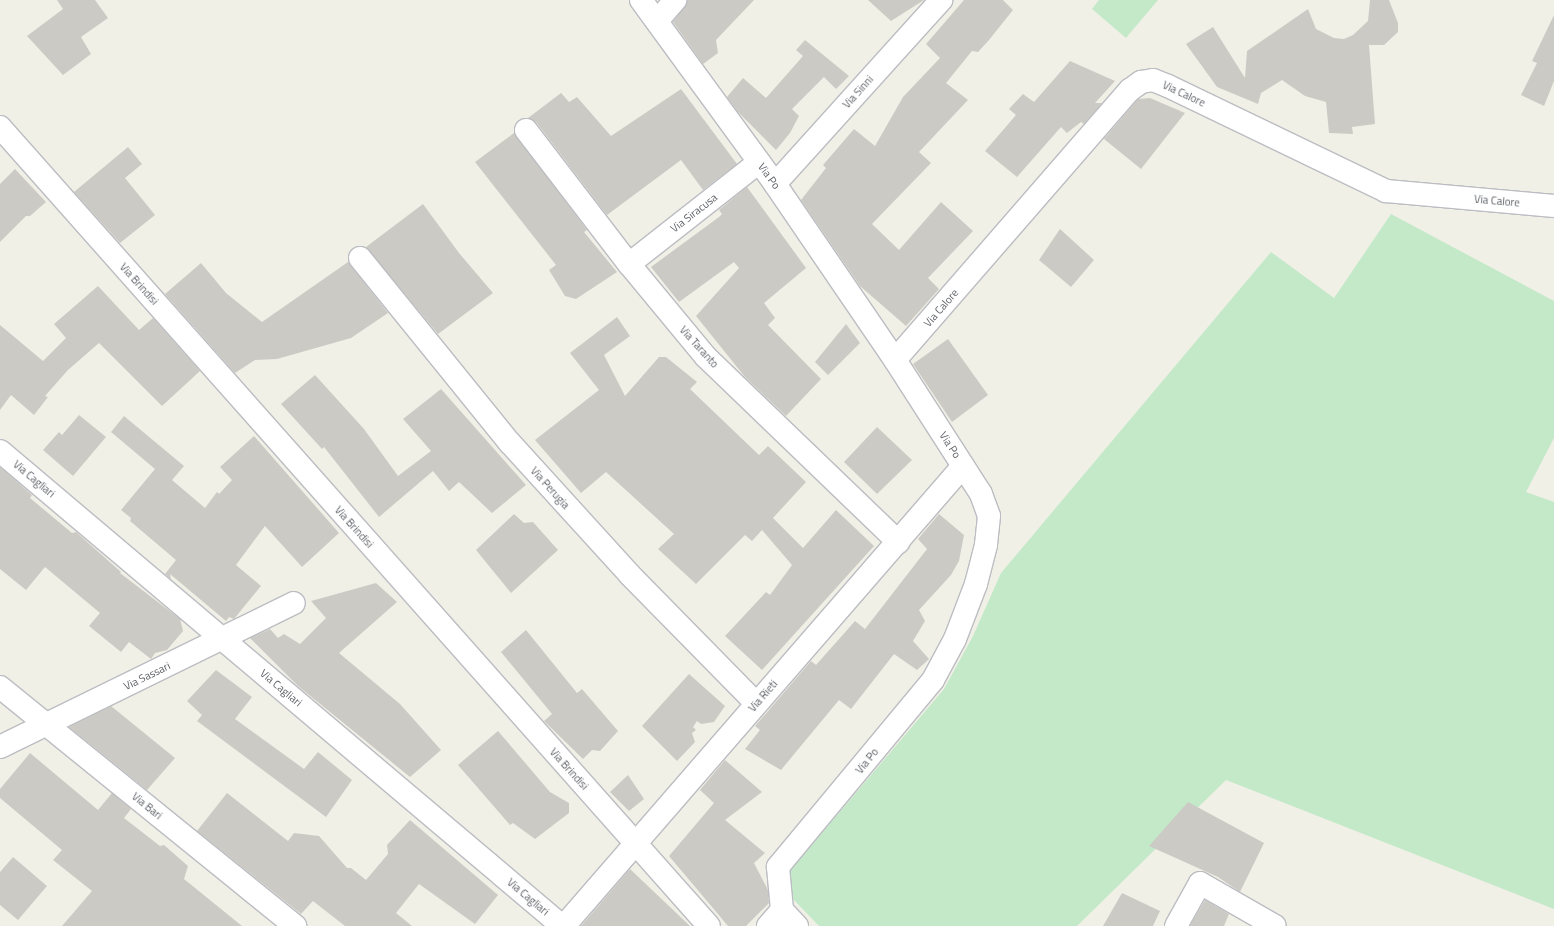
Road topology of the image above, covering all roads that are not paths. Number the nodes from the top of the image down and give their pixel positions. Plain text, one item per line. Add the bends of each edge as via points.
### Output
1 (641, 0) edge
2 (675, 0) edge
3 (941, 0) edge
4 (656, 21) junction
5 (0, 126) edge
6 (526, 130) dead end
7 (759, 162) junction
8 (775, 184) junction
9 (1554, 206) edge
10 (360, 258) dead end
11 (628, 264) junction
12 (895, 360) junction
13 (0, 450) edge
14 (963, 466) junction
15 (898, 542) junction
16 (294, 603) dead end
17 (223, 638) junction
18 (0, 687) edge
19 (756, 703) junction
20 (47, 725) junction
21 (0, 747) edge
22 (636, 845) junction
23 (775, 918) edge
24 (295, 926) edge
25 (563, 926) edge
26 (709, 926) edge
27 (797, 926) edge
28 (1176, 926) edge
29 (1275, 926) edge

1 - 4 street, Via Po
2 - 4 street
3 - 8 street, Via Sinni
4 - 7 street, Via Po
5 - 22 street, Via Brindisi
6 - 11 street, Via Taranto
7 - 8 street, Via Po
7 - 11 street, Via Siracusa
8 - 12 street, Via Po
9 - 12 street, Via Calore via 1386,191 1168,86 1153,80 1141,82 1130,90
10 - 19 street, Via Perugia via 510,443 630,575
11 - 15 street, Via Taranto via 706,358
12 - 14 street, Via Po
13 - 17 street, Via Cagliari
14 - 15 street, Via Rieti
14 - 23 street, Via Po via 981,494 989,516 986,545 976,584 955,638 933,680 778,867
15 - 19 street, Via Rieti
16 - 17 street, Via Sassari
17 - 20 street, Via Sassari
17 - 25 street, Via Cagliari
18 - 20 street, Via Bari
19 - 22 street, Via Rieti
20 - 21 street, Via Sassari
20 - 24 street, Via Bari
22 - 25 street, Via Rieti
22 - 26 street, Via Brindisi
23 - 27 street
28 - 29 street via 1200,883

